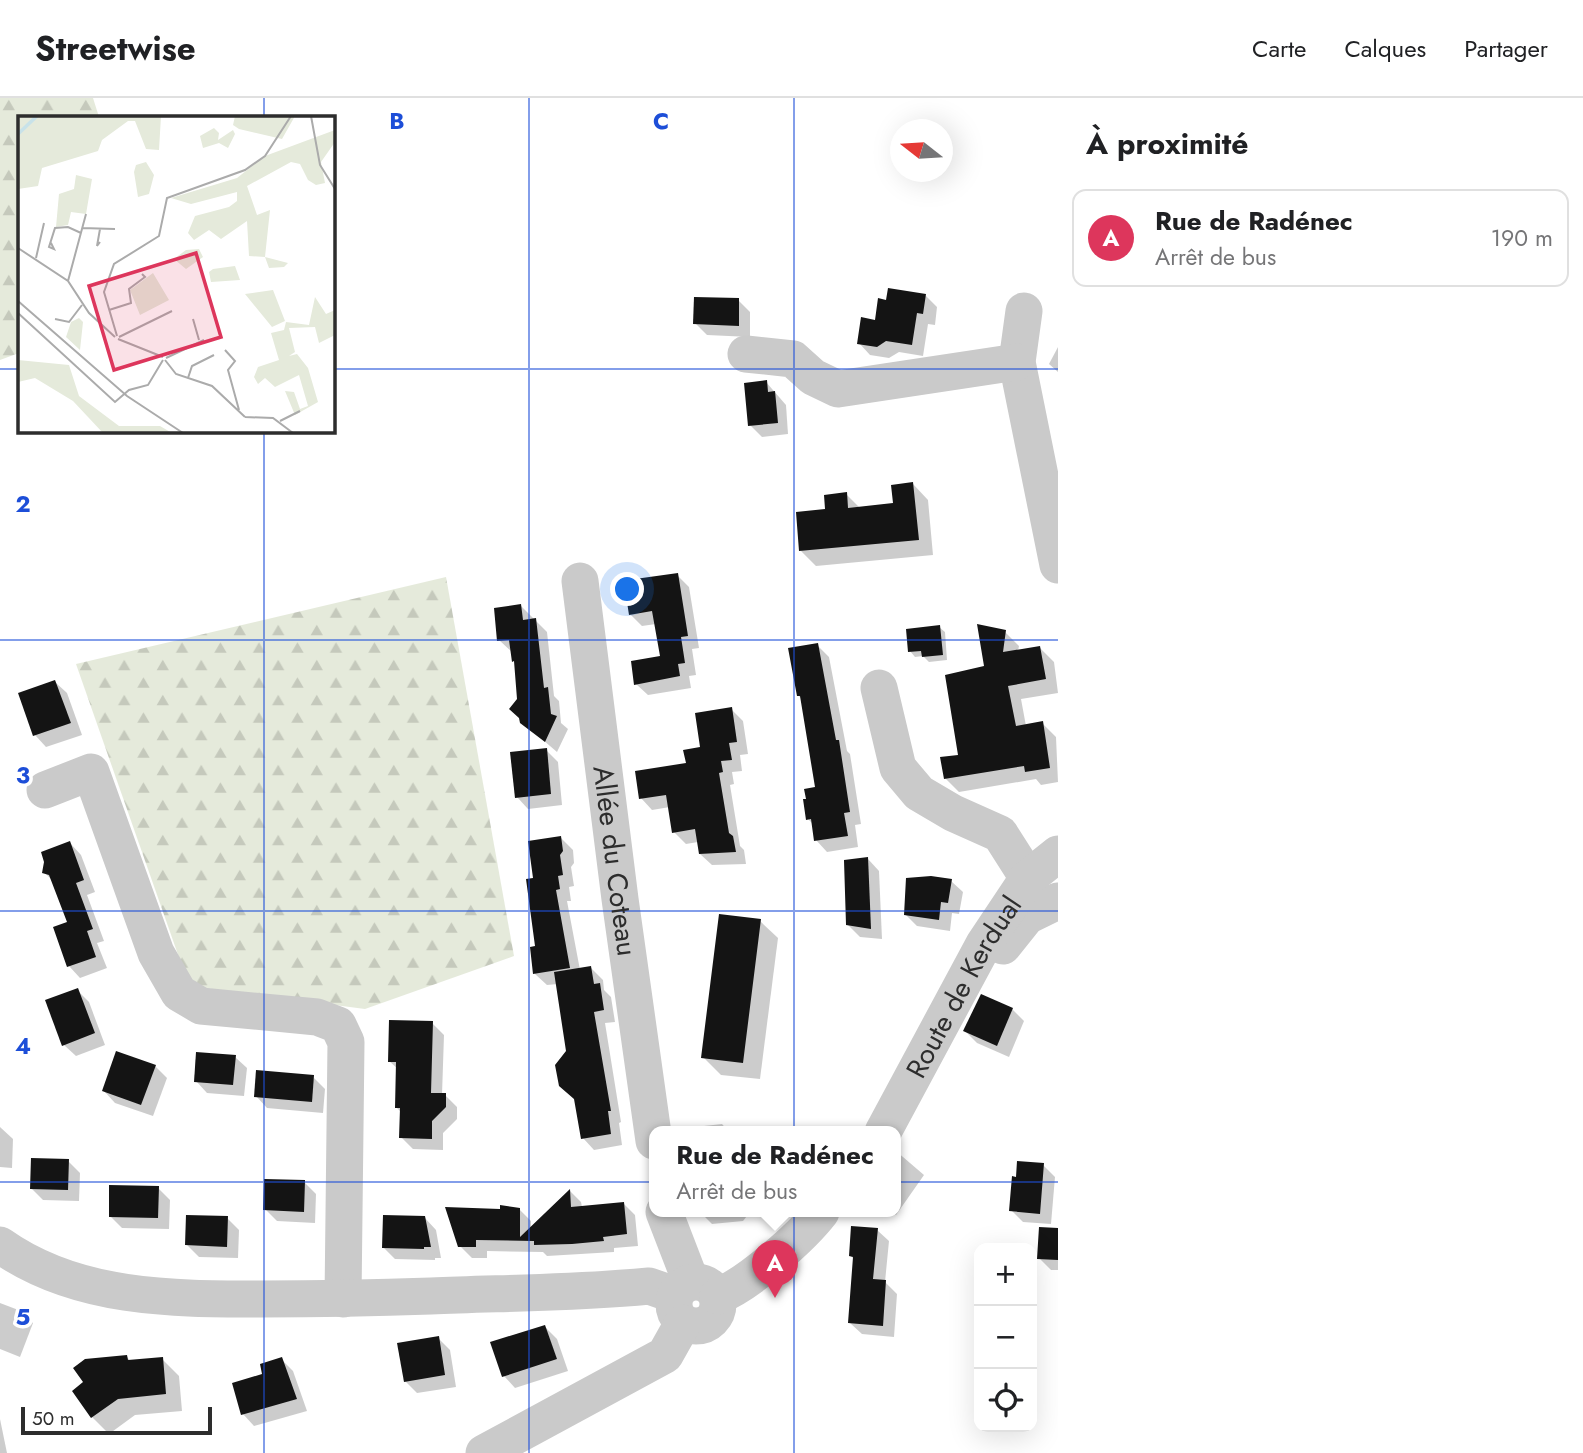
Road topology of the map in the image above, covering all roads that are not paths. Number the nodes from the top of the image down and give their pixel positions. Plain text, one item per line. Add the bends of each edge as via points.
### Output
1 (1024, 311) dead end
2 (746, 354) dead end
3 (1017, 362) junction
4 (1058, 565) edge
5 (580, 581) dead end
6 (878, 688) dead end
7 (45, 790) dead end
8 (1058, 853) edge
9 (1028, 878) junction
10 (1058, 901) edge
11 (984, 944) junction
12 (652, 1126) edge
13 (886, 1126) edge
14 (666, 1217) edge
15 (817, 1217) edge
16 (0, 1245) edge
17 (343, 1299) junction
18 (692, 1299) junction
19 (484, 1453) edge

1 - 3 street
2 - 3 street via 793,359 813,377 838,389
3 - 4 street
5 - 12 street, Allée du Coteau
6 - 9 street via 898,768 919,793 1000,834
7 - 17 street via 91,772 156,953 179,993 201,1006 317,1017 338,1025 346,1042
8 - 9 street, Route de Kerdual
9 - 11 street, Route de Kerdual
10 - 11 street via 1027,916 1000,949
11 - 13 street, Route de Kerdual
14 - 18 street
15 - 18 street via 735,1289
16 - 17 street via 61,1276 117,1292 172,1299
17 - 18 street via 649,1286
18 - 19 street via 665,1355

